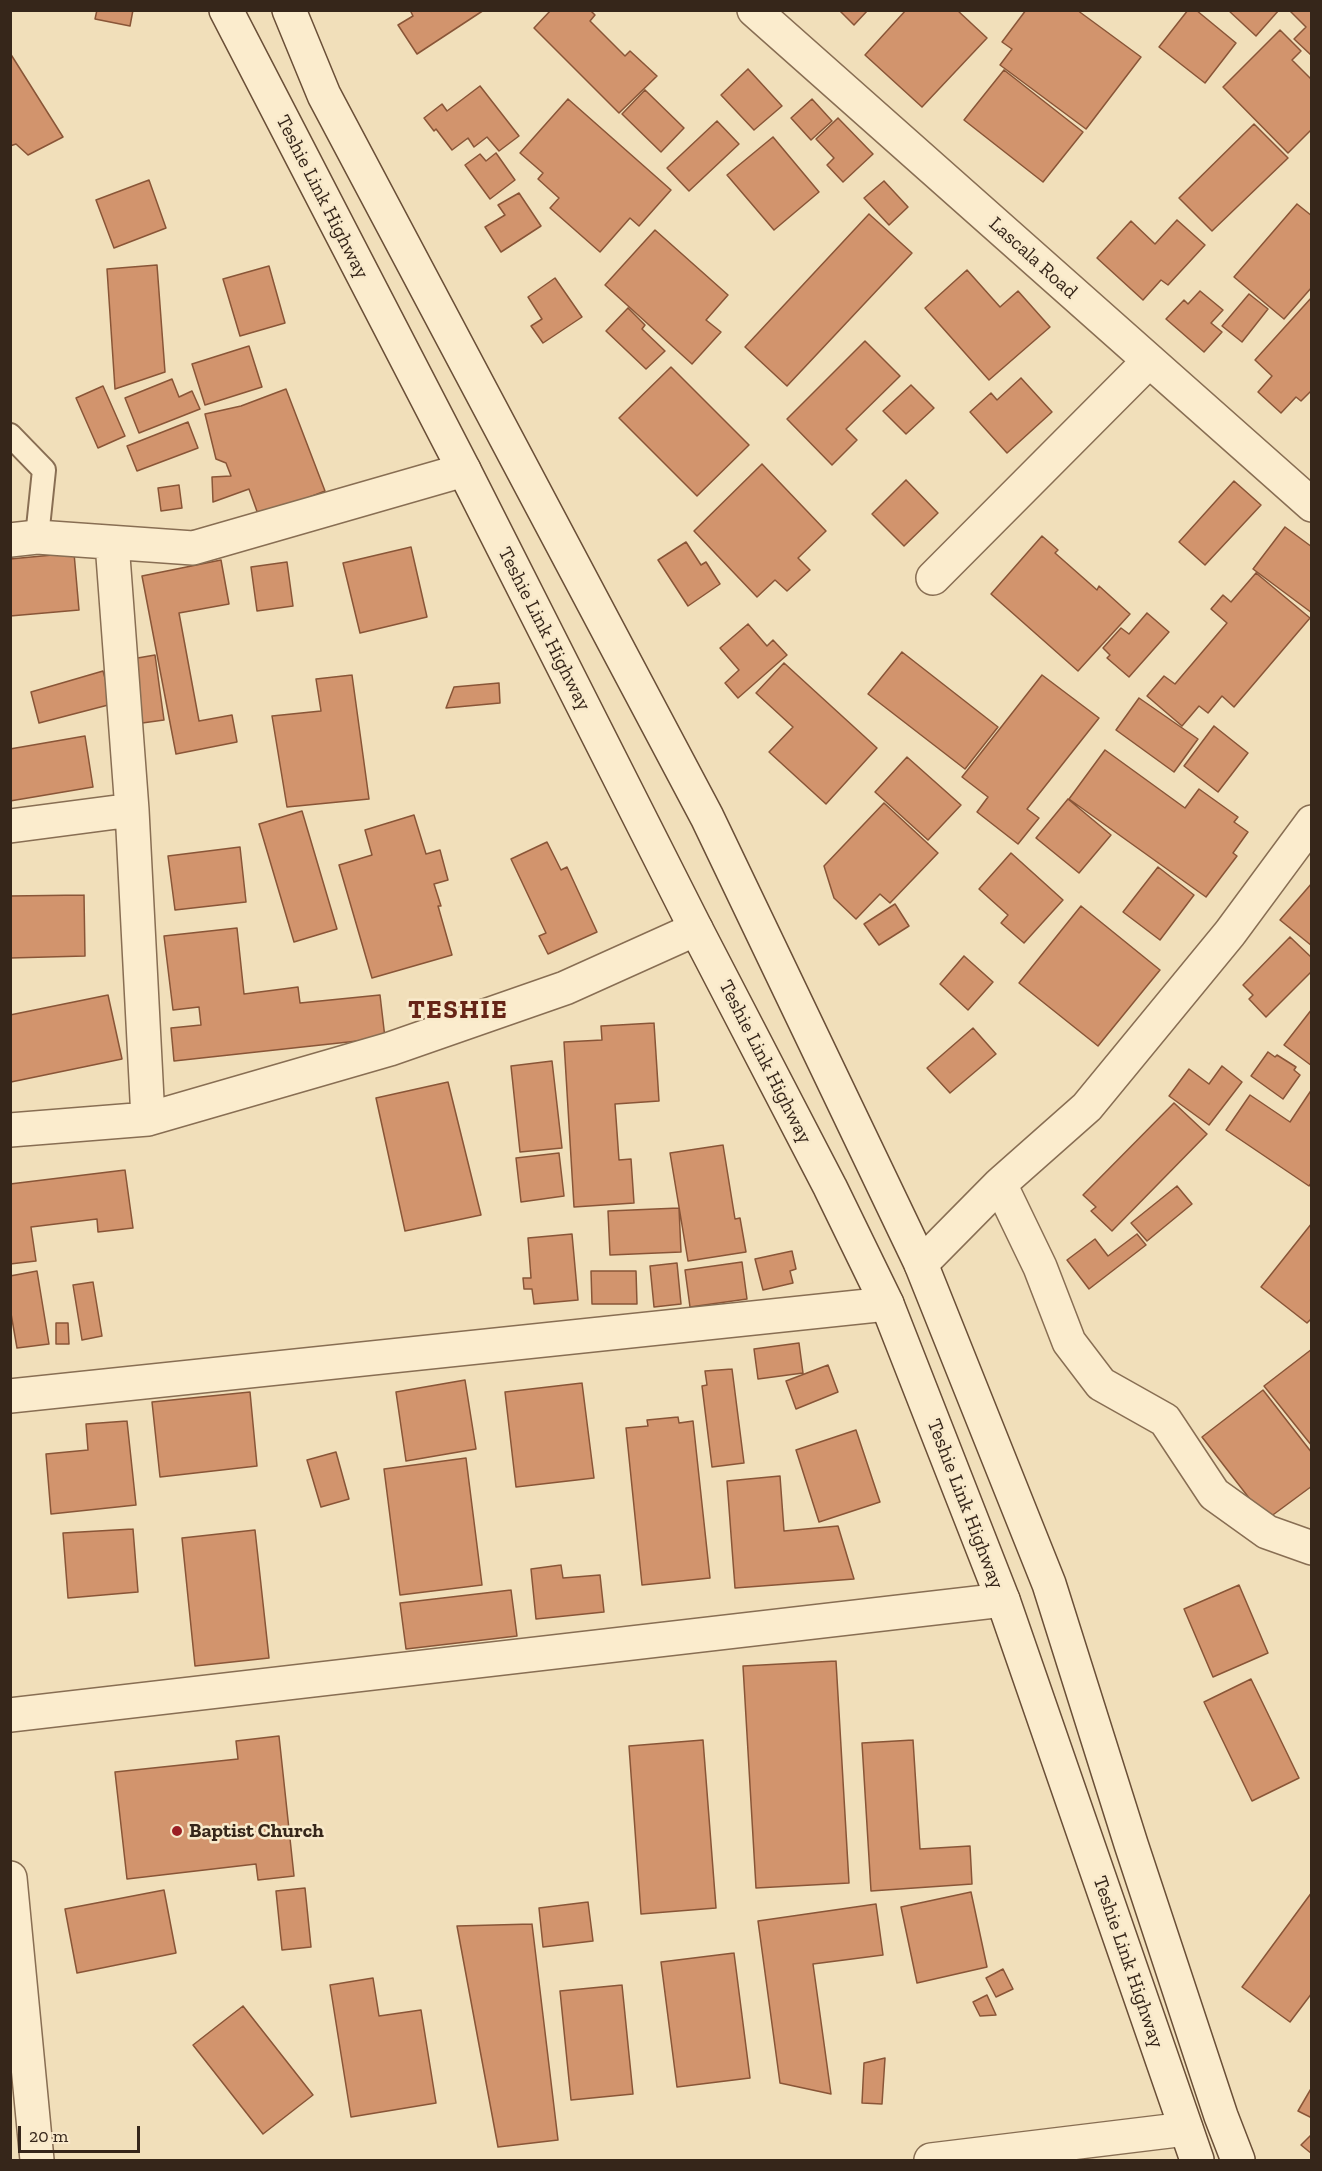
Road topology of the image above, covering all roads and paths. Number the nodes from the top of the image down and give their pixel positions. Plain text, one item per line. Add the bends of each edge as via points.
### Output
1 (226, 10) edge
2 (289, 10) edge
3 (753, 10) edge
4 (1149, 361) junction
5 (10, 435) edge
6 (464, 470) junction
7 (1311, 505) edge
8 (24, 539) edge
9 (112, 543) junction
10 (933, 578) dead end
11 (132, 810) junction
12 (1311, 822) edge
13 (10, 826) edge
14 (696, 929) junction
15 (148, 1119) junction
16 (10, 1130) edge
17 (1000, 1184) junction
18 (921, 1264) junction
19 (887, 1304) junction
20 (10, 1396) edge
21 (1311, 1548) edge
22 (1003, 1600) junction
23 (10, 1715) edge
24 (10, 1878) edge
25 (1186, 2129) junction
26 (37, 2160) edge
27 (931, 2160) edge
28 (1197, 2160) edge
29 (1238, 2160) edge

1 - 6 street, Teshie Link Highway
2 - 18 street, Teshie Link Highway via 324,95 708,817
3 - 4 street, Lascala Road
4 - 7 street, Lascala Road
4 - 10 street
5 - 8 lane via 44,470
6 - 9 street via 193,548
6 - 14 street, Teshie Link Highway
8 - 9 street
9 - 11 street
11 - 13 street
11 - 15 street
12 - 17 street via 1230,933 1087,1107
14 - 15 street via 565,988 390,1049
14 - 19 street, Teshie Link Highway
15 - 16 street
17 - 18 street
17 - 21 street via 1040,1267 1069,1342 1101,1384 1165,1420 1214,1494 1267,1532
18 - 29 street, Teshie Link Highway via 1049,1584 1131,1844
19 - 20 street
19 - 22 street, Teshie Link Highway
22 - 23 street
22 - 25 street, Teshie Link Highway
24 - 26 street
25 - 27 street
25 - 28 street, Teshie Link Highway

